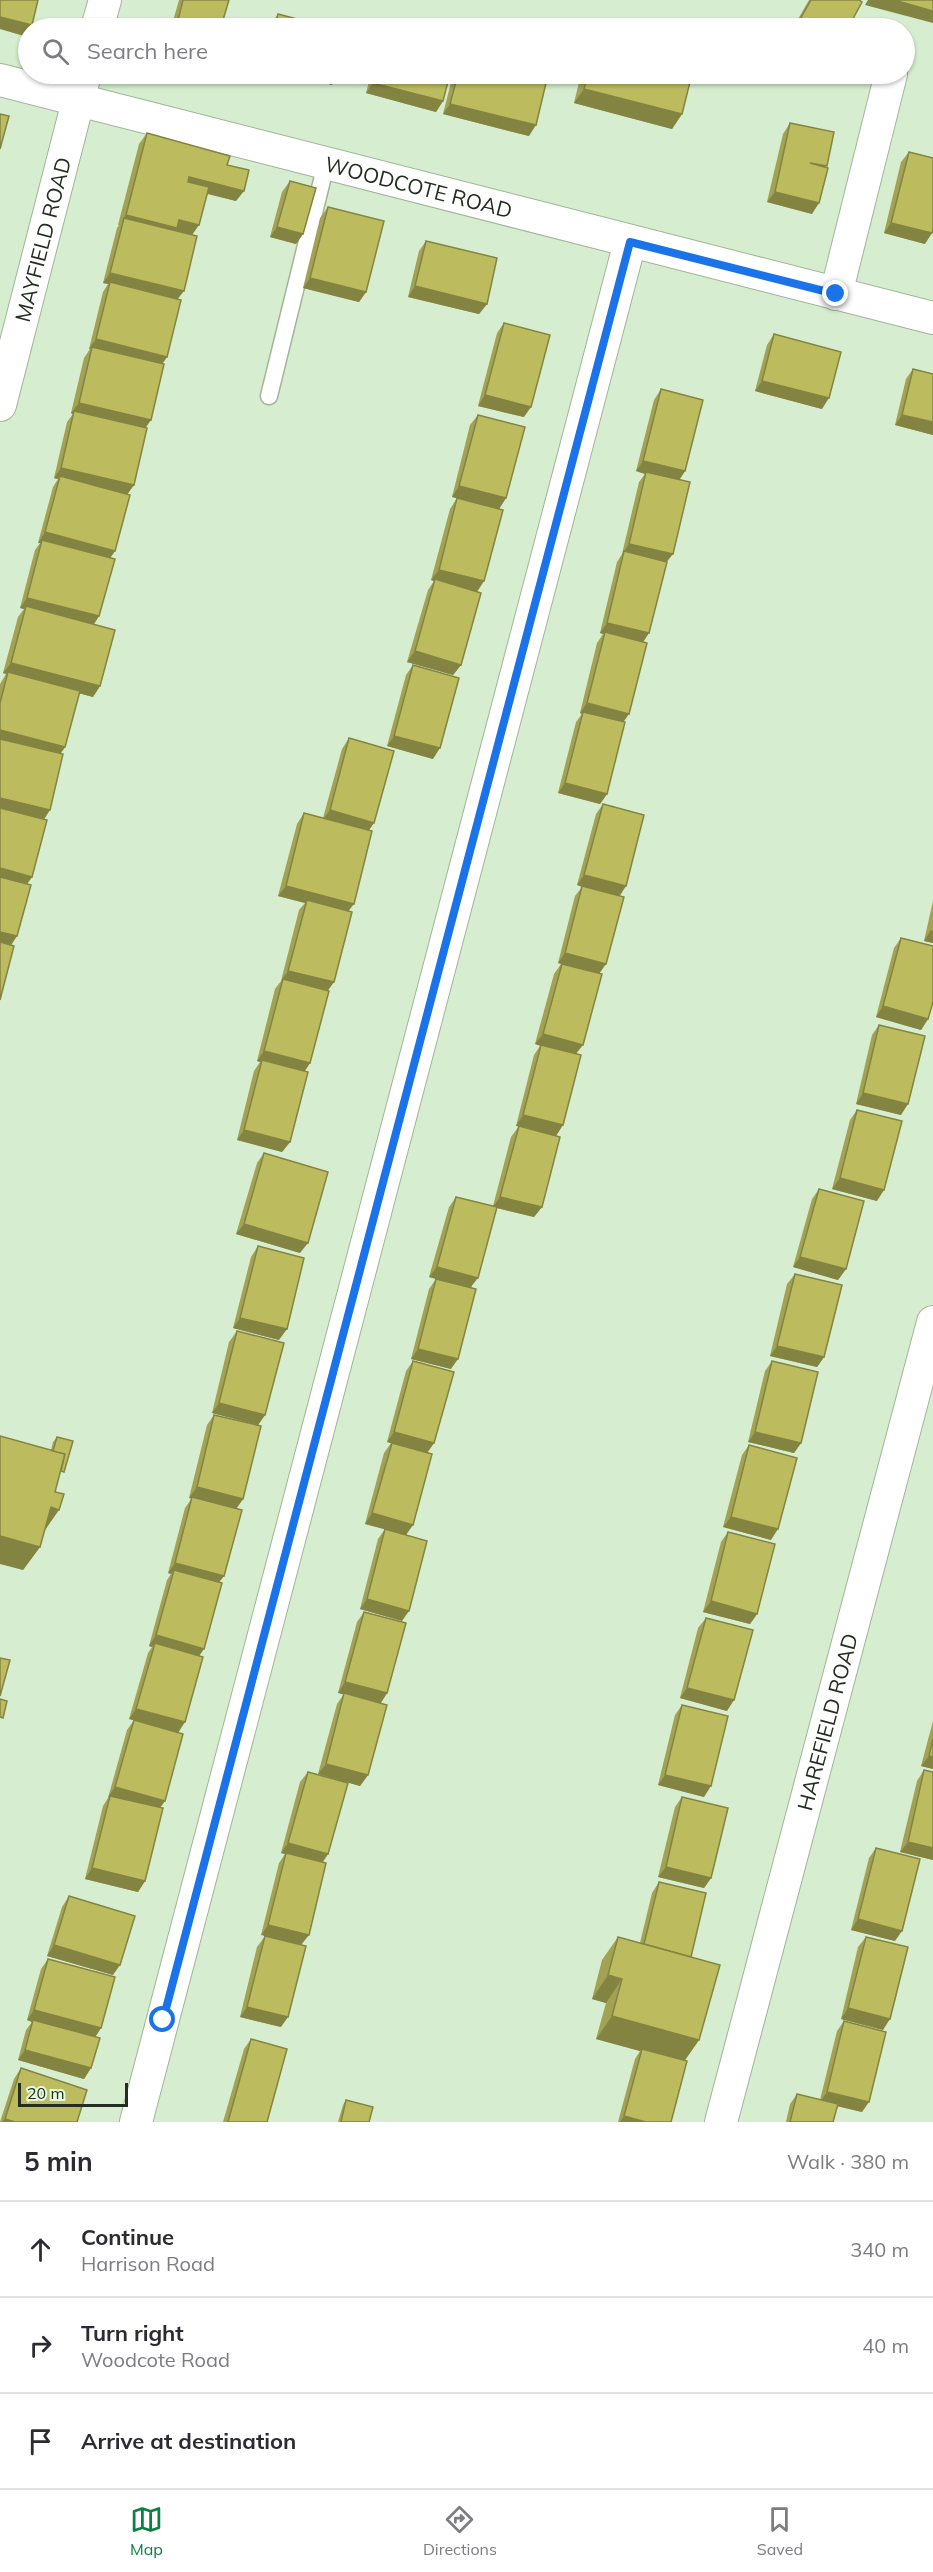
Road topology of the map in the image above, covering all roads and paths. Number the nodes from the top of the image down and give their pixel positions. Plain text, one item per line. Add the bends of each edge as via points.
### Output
1 (105, 0) edge
2 (100, 18) edge
3 (0, 80) edge
4 (18, 82) edge
5 (47, 84) edge
6 (888, 84) edge
7 (82, 87) edge
8 (326, 164) junction
9 (630, 242) junction
10 (836, 294) junction
11 (933, 318) edge
12 (269, 396) dead end
13 (0, 405) edge
14 (933, 1322) edge
15 (136, 2122) edge
16 (721, 2122) edge

1 - 2 street
3 - 4 street, WOODCOTE ROAD
5 - 7 street, WOODCOTE ROAD
6 - 10 street
7 - 8 street, WOODCOTE ROAD
7 - 13 street, MAYFIELD ROAD
8 - 9 street, WOODCOTE ROAD
8 - 12 lane
9 - 10 street, WOODCOTE ROAD
9 - 15 street
10 - 11 street, WOODCOTE ROAD
14 - 16 street, HAREFIELD ROAD

